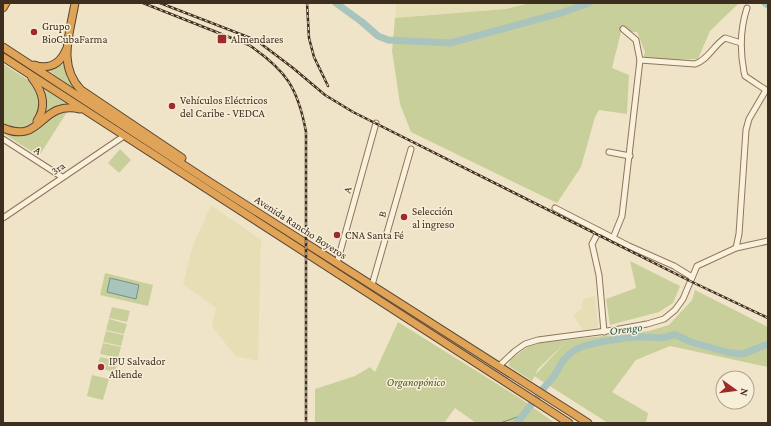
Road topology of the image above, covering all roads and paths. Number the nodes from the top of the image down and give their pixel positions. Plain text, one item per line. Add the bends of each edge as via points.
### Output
1 (6, 3) edge
2 (75, 3) edge
3 (3, 8) edge
4 (747, 8) dead end
5 (622, 28) dead end
6 (68, 42) junction
7 (741, 43) junction
8 (3, 47) edge
9 (3, 57) edge
10 (19, 58) junction
11 (640, 60) junction
12 (23, 70) junction
13 (82, 110) junction
14 (376, 123) dead end
15 (3, 128) edge
16 (25, 132) junction
17 (124, 136) junction
18 (3, 139) edge
19 (411, 149) dead end
20 (609, 152) dead end
21 (630, 156) junction
22 (62, 177) junction
23 (205, 179) junction
24 (555, 208) dead end
25 (3, 218) edge
26 (599, 231) junction
27 (612, 238) junction
28 (768, 241) edge
29 (736, 248) junction
30 (338, 263) junction
31 (692, 277) junction
32 (372, 285) junction
33 (604, 332) junction
34 (499, 366) junction
35 (569, 423) edge
36 (588, 423) edge

1 - 3 highway
2 - 6 highway
4 - 7 street
5 - 11 street via 636,40
6 - 10 highway via 60,61 50,66 35,66
6 - 23 highway via 69,74 81,90 165,145
7 - 11 street via 725,38 716,44 702,62 695,64
7 - 29 street via 742,64 746,76 766,90 749,119 746,130
8 - 10 highway, Avenida Rancho Boyeros
9 - 12 highway, Avenida Rancho Boyeros
10 - 23 highway, Avenida Rancho Boyeros
11 - 21 street
12 - 13 highway, Avenida Rancho Boyeros
12 - 16 highway via 35,82 44,102 38,119
13 - 16 highway via 54,110 36,127
13 - 17 highway, Avenida Rancho Boyeros
14 - 30 street, A
15 - 16 highway
17 - 22 street, 3ra
17 - 35 highway, Avenida Rancho Boyeros
18 - 22 street, A
19 - 32 street, B
20 - 21 street
21 - 27 street via 622,216
22 - 25 street, 3ra
23 - 30 highway, Avenida Rancho Boyeros
24 - 26 street
26 - 27 street
26 - 33 street via 592,244 599,275
27 - 31 street
28 - 29 street
29 - 31 street via 698,266
30 - 32 highway, Avenida Rancho Boyeros
31 - 33 street via 683,299 664,319
32 - 34 highway, Avenida Rancho Boyeros
33 - 34 street via 538,340 525,344
34 - 36 highway, Avenida Rancho Boyeros

